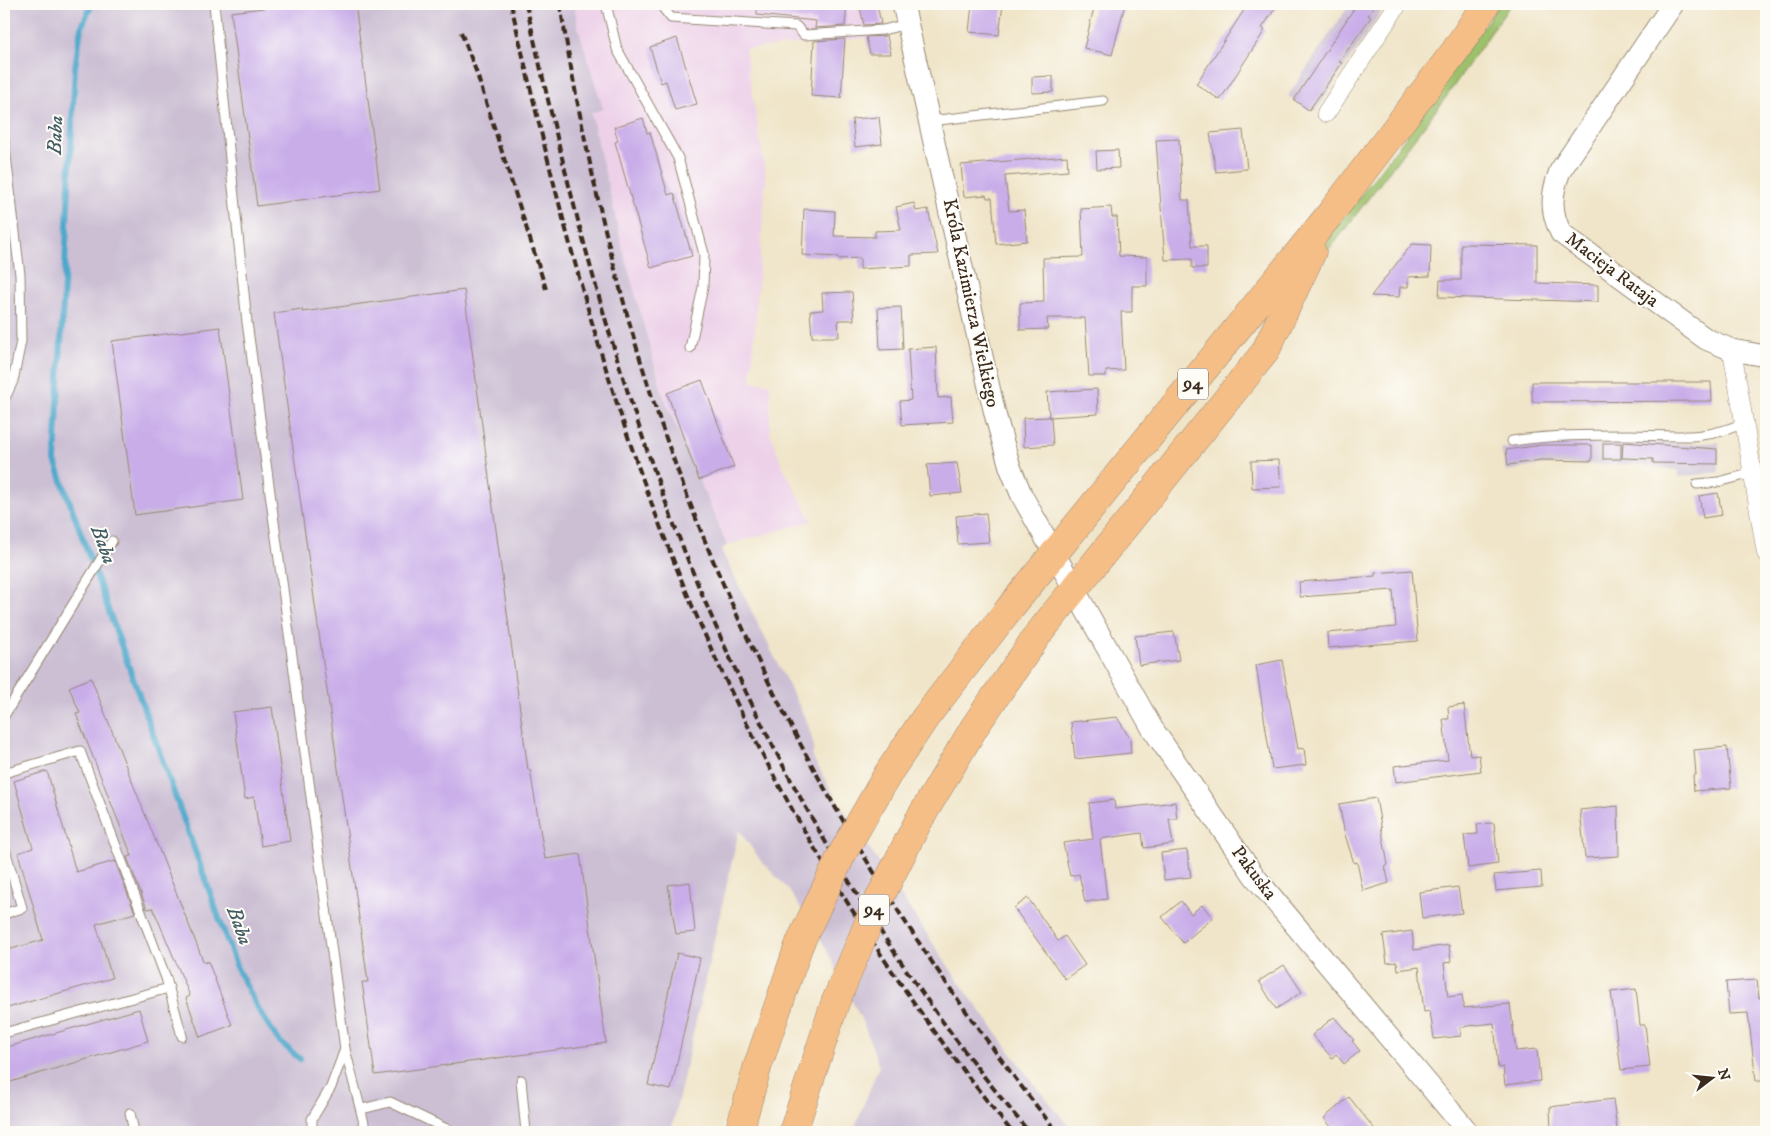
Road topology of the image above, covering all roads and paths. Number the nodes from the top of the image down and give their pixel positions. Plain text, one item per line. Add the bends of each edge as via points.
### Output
1 (214, 4) edge
2 (606, 4) edge
3 (660, 4) edge
4 (903, 4) edge
5 (1398, 4) edge
6 (1486, 4) edge
7 (1673, 4) edge
8 (908, 24) junction
9 (1103, 101) dead end
10 (1326, 113) dead end
11 (930, 121) junction
12 (4, 139) edge
13 (1331, 213) junction
14 (690, 348) dead end
15 (1732, 350) junction
16 (1766, 356) edge
17 (4, 400) edge
18 (1744, 422) junction
19 (1512, 441) dead end
20 (1753, 472) junction
21 (1697, 484) dead end
22 (112, 541) dead end
23 (1766, 553) edge
24 (1054, 555) junction
25 (1073, 590) junction
26 (4, 716) edge
27 (4, 773) edge
28 (4, 846) edge
29 (4, 914) edge
30 (169, 988) junction
31 (4, 1033) edge
32 (182, 1036) dead end
33 (345, 1049) junction
34 (521, 1080) dead end
35 (362, 1109) junction
36 (130, 1113) dead end
37 (134, 1132) edge
38 (312, 1132) edge
39 (359, 1132) edge
40 (453, 1132) edge
41 (526, 1132) edge
42 (739, 1132) edge
43 (793, 1132) edge
44 (1468, 1132) edge

1 - 33 lane via 247,322
2 - 14 lane via 617,49 678,158 704,254 703,287
3 - 8 lane via 671,18 796,26 804,35 883,30
4 - 8 street, Króla Kazimierza Wielkiego
5 - 10 street
6 - 13 main road, 94
7 - 15 street, Macieja Rataja via 1560,172 1554,187 1554,220 1561,233 1682,322 1706,339
8 - 11 street, Króla Kazimierza Wielkiego
9 - 11 lane
11 - 24 street, Króla Kazimierza Wielkiego via 1004,450 1022,496
12 - 17 lane via 20,275 21,342 13,381
13 - 24 main road, 94
13 - 25 main road, 94 via 1265,352
15 - 16 street, Macieja Rataja
15 - 18 street
18 - 19 lane via 1732,429 1707,435
18 - 20 street
20 - 21 lane
20 - 23 street
22 - 26 lane
24 - 25 street, Króla Kazimierza Wielkiego
24 - 42 main road, 94, bridge via 926,718 889,772 842,854 799,945
25 - 43 main road, 94, bridge via 975,726 919,820 876,905 835,1003
25 - 44 street, Pakuska via 1152,728 1255,877
27 - 30 lane via 80,751
28 - 29 lane via 22,908
30 - 31 lane
30 - 32 lane
33 - 35 lane
33 - 38 lane via 330,1087 312,1119
34 - 41 lane
35 - 39 lane via 364,1123
35 - 40 lane via 390,1102
36 - 37 lane

